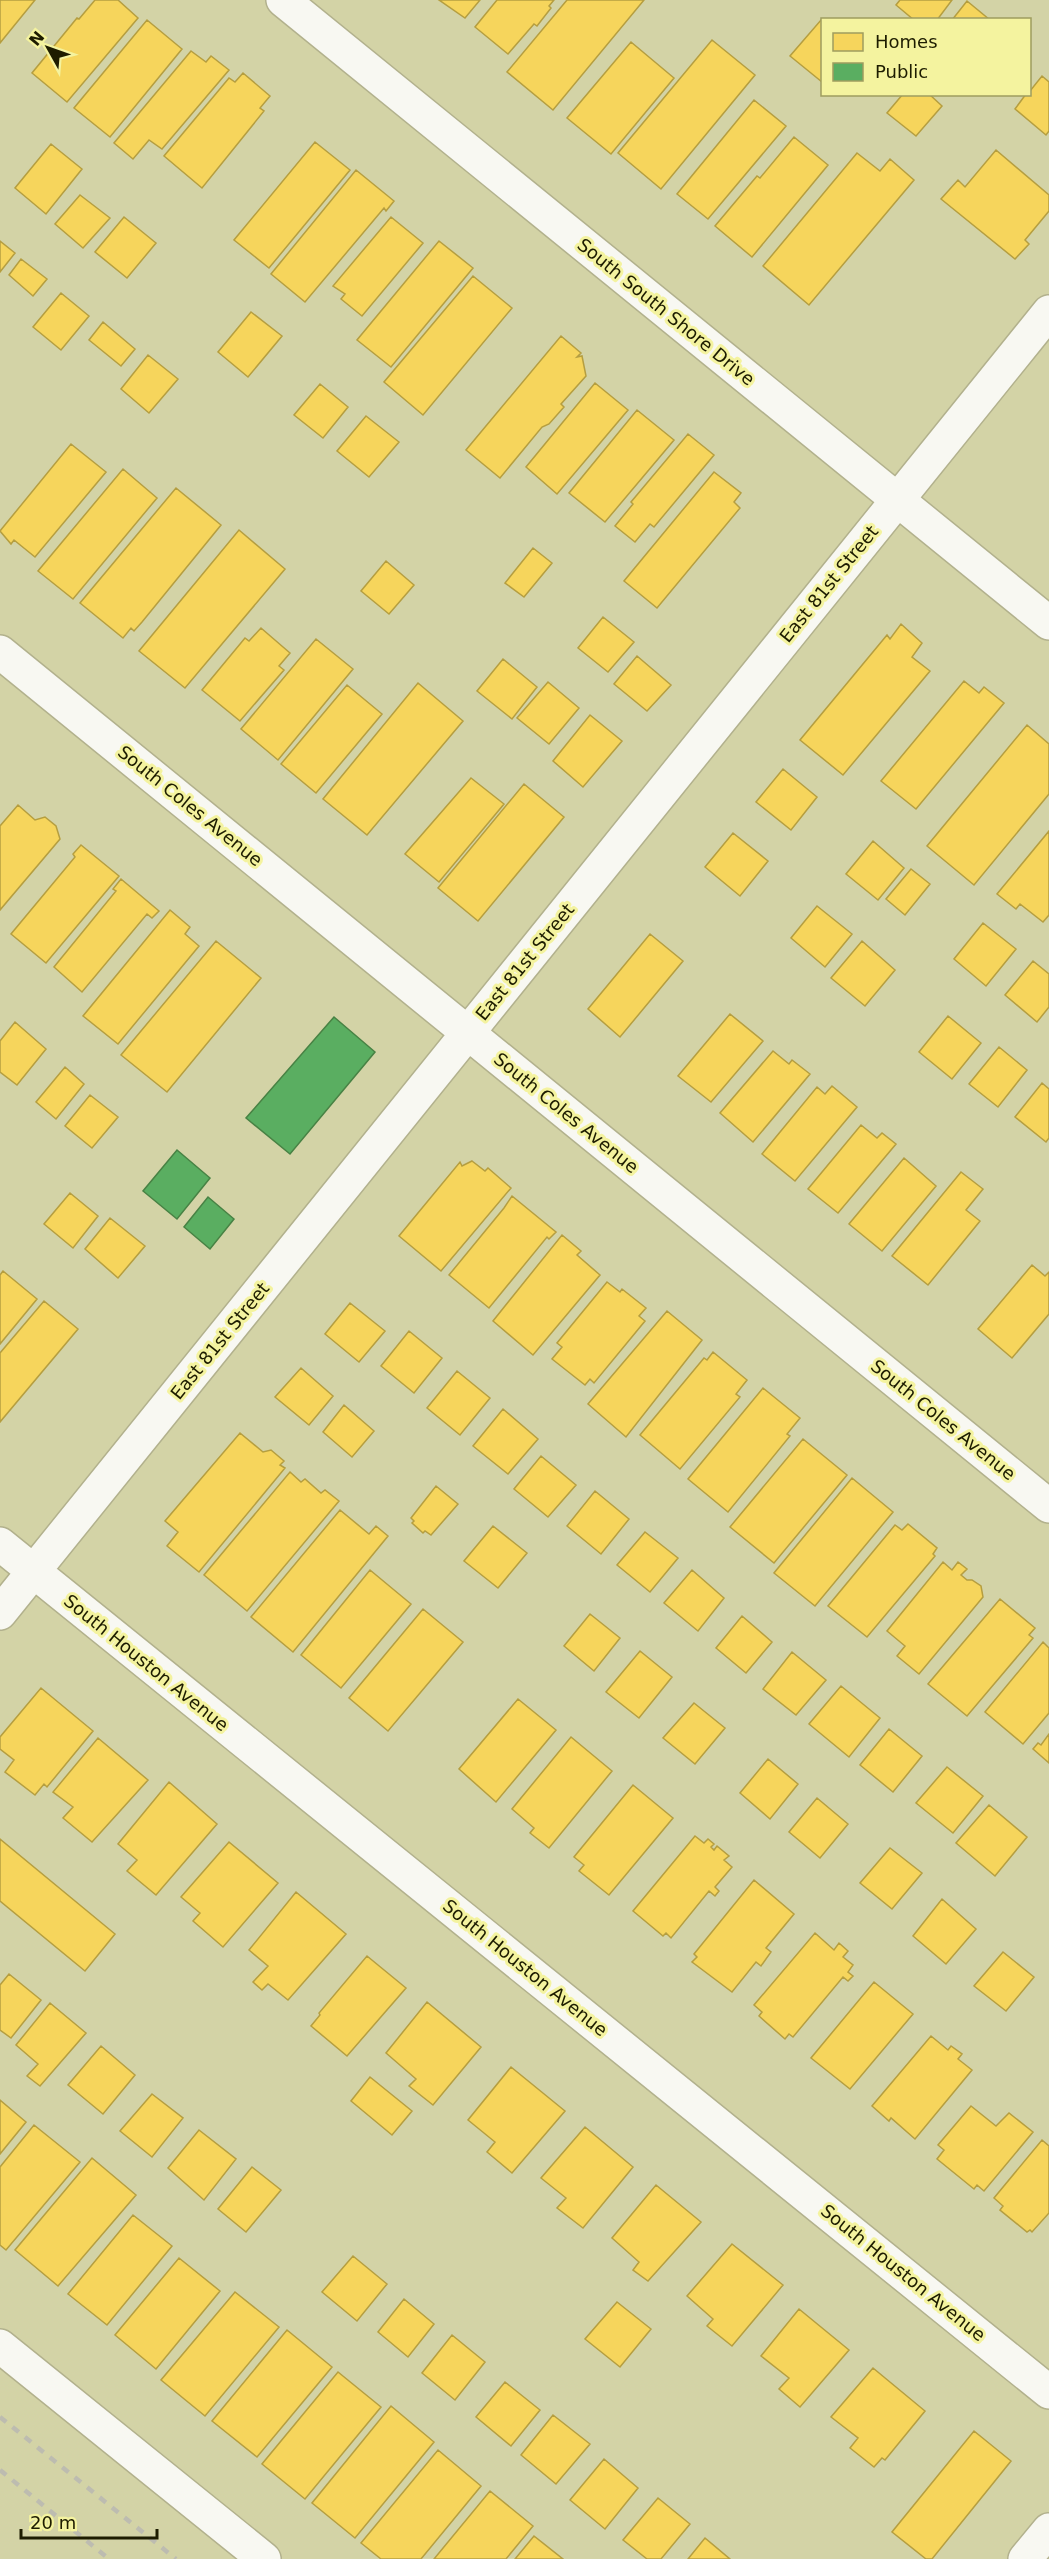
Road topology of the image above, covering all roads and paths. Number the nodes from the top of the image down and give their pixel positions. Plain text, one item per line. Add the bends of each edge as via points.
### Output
1 (283, 0) edge
2 (1049, 312) edge
3 (898, 499) junction
4 (1049, 623) edge
5 (0, 652) edge
6 (468, 1033) junction
7 (1049, 1506) edge
8 (0, 1544) edge
9 (33, 1572) junction
10 (0, 1613) edge
11 (0, 2346) edge
12 (1049, 2392) edge
13 (1049, 2530) edge
14 (264, 2559) edge
15 (1025, 2559) edge

1 - 3 street, South South Shore Drive
2 - 3 street, East 81st Street
3 - 4 street, South South Shore Drive
3 - 6 street, East 81st Street
5 - 6 street, South Coles Avenue
6 - 7 street, South Coles Avenue
6 - 9 street, East 81st Street
8 - 9 street, South Houston Avenue
9 - 10 street, East 81st Street
9 - 12 street, South Houston Avenue
11 - 14 street
13 - 15 street

